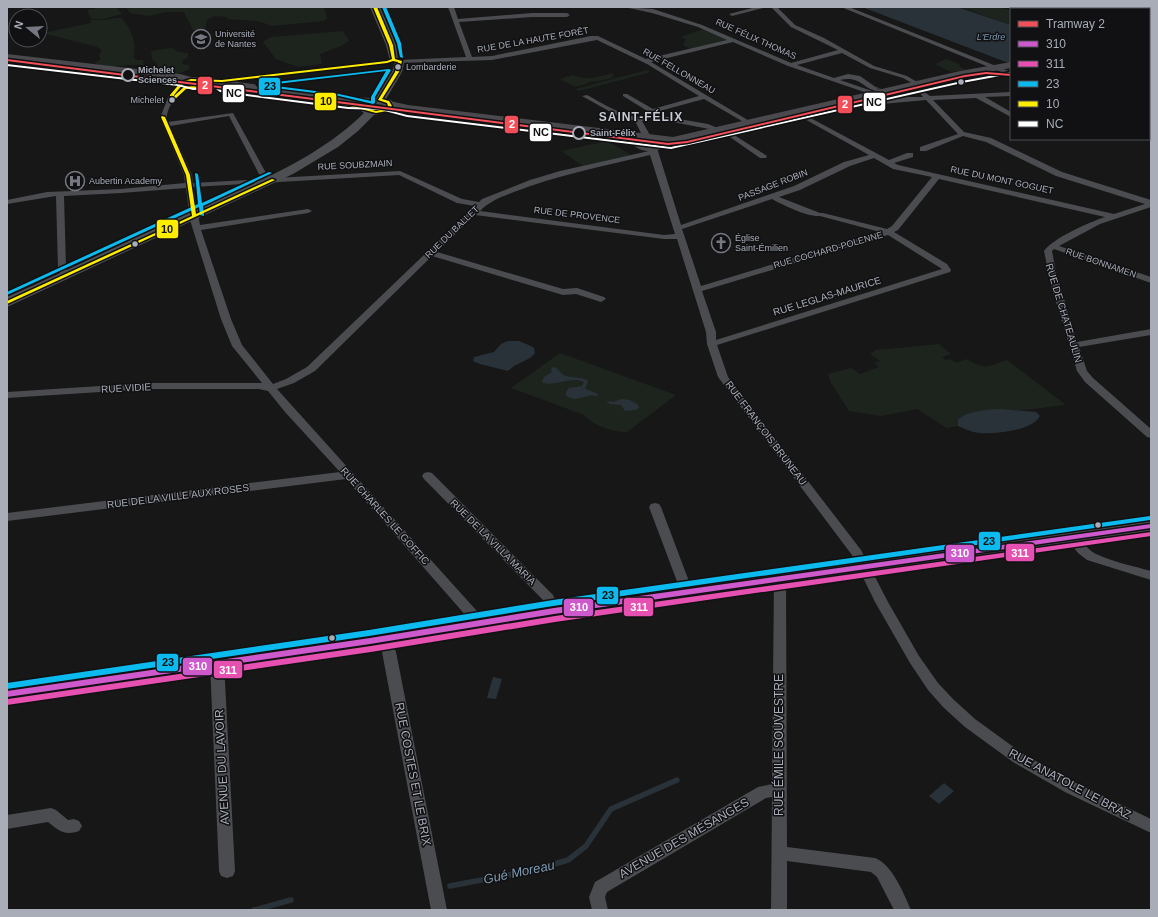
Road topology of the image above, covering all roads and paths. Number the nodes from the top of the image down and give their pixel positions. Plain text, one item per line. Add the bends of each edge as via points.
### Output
1 (375, 7) edge
2 (451, 7) edge
3 (628, 7) edge
4 (764, 7) edge
5 (774, 7) edge
6 (844, 7) edge
7 (732, 14) dead end
8 (567, 15) dead end
9 (456, 21) junction
10 (598, 38) joint
11 (735, 40) junction
12 (842, 51) junction
13 (7, 57) edge
14 (470, 59) junction
15 (394, 62) junction
16 (646, 62) junction
17 (790, 65) junction
18 (1004, 70) edge
19 (835, 80) junction
20 (914, 82) tunnel mouth
21 (189, 84) junction
22 (217, 84) junction
23 (922, 92) tunnel mouth
24 (1010, 94) edge
25 (625, 95) dead end
26 (878, 95) junction
27 (585, 96) dead end
28 (706, 96) junction
29 (978, 96) junction
30 (928, 98) junction
31 (227, 106) dead end
32 (376, 106) junction
33 (652, 113) junction
34 (231, 114) junction
35 (1010, 114) edge
36 (803, 116) junction
37 (638, 119) junction
38 (166, 124) junction
39 (749, 124) junction
40 (718, 130) junction
41 (728, 134) junction
42 (963, 134) junction
43 (643, 139) junction
44 (656, 146) junction
45 (923, 149) dead end
46 (910, 154) dead end
47 (763, 156) dead end
48 (874, 156) junction
49 (887, 163) junction
50 (937, 176) junction
51 (273, 180) junction
52 (189, 185) junction
53 (60, 194) junction
54 (772, 196) junction
55 (7, 202) edge
56 (480, 204) junction
57 (1151, 204) edge
58 (308, 211) dead end
59 (472, 212) junction
60 (1113, 216) junction
61 (196, 222) junction
62 (678, 232) junction
63 (888, 232) junction
64 (1052, 246) junction
65 (430, 253) junction
66 (65, 276) junction
67 (1151, 280) edge
68 (697, 290) junction
69 (601, 299) dead end
70 (7, 303) edge
71 (1151, 332) edge
72 (712, 344) junction
73 (1074, 345) junction
74 (271, 388) junction
75 (7, 395) edge
76 (1151, 435) edge
77 (349, 475) junction
78 (428, 476) dead end
79 (655, 508) dead end
80 (7, 517) edge
81 (1151, 526) edge
82 (1072, 538) junction
83 (864, 568) junction
84 (1151, 576) edge
85 (780, 579) junction
86 (687, 592) junction
87 (554, 611) junction
88 (480, 623) junction
89 (384, 639) junction
90 (217, 663) junction
91 (7, 694) edge
92 (779, 790) junction
93 (7, 822) edge
94 (74, 826) dead end
95 (1151, 826) edge
96 (779, 853) junction
97 (227, 871) dead end
98 (598, 904) edge
99 (439, 910) edge
100 (779, 910) edge
101 (903, 910) edge

1 - 15 main road via 393,49
2 - 9 street
3 - 11 street, RUE FÉLIX THOMAS via 659,12
4 - 7 street
5 - 12 street via 793,26
6 - 18 street
8 - 9 street
9 - 14 street
10 - 14 street, RUE DE LA HAUTE FORÊT via 495,57
10 - 16 street, RUE FELLONNEAU
11 - 16 street
11 - 17 street, RUE FÉLIX THOMAS
12 - 17 street
12 - 20 street via 872,67
13 - 21 street via 180,78
14 - 15 street, RUE DE LA HAUTE FORÊT
15 - 22 street, RUE DE LA HAUTE FORÊT
15 - 32 main road via 392,78
16 - 28 street, RUE FELLONNEAU
17 - 19 street, RUE FÉLIX THOMAS
18 - 26 street via 966,73
18 - 36 street
19 - 26 street, RUE FÉLIX THOMAS
19 - 26 street via 859,77
21 - 22 street
21 - 38 street via 172,99 163,115
22 - 32 street via 342,104
23 - 30 street
24 - 29 street
25 - 33 street
26 - 30 street via 895,99
26 - 39 street
27 - 37 street via 625,117
28 - 33 street
28 - 39 street, RUE FELLONNEAU
29 - 30 street
29 - 35 street
30 - 42 street
31 - 34 street
32 - 43 street via 423,114
32 - 51 main road via 352,130 328,148
33 - 37 street
33 - 40 street
34 - 38 street
34 - 51 street via 263,174
36 - 41 street
36 - 48 street, RUE DU MONT GOGUET
37 - 43 street
38 - 52 street, RUE CHARLES LE GOFFIC via 188,175
39 - 40 street
40 - 44 street
41 - 44 street via 681,145
41 - 47 street
42 - 45 street
42 - 57 street via 983,138 1056,172
43 - 44 street via 644,148
44 - 56 street, RUE DU BALLET via 533,182
44 - 62 street, RUE FRANÇOIS BRUNEAU
46 - 49 street
48 - 49 street, RUE DU MONT GOGUET
48 - 54 street, PASSAGE ROBIN via 846,164
49 - 50 street, RUE DU MONT GOGUET
50 - 60 street, RUE DU MONT GOGUET
50 - 63 street, RUE COCHARD-POLENNE via 895,228
51 - 52 street, RUE SOUBZMAIN
51 - 56 street, RUE SOUBZMAIN via 400,173 460,201
51 - 61 main road
52 - 53 street, RUE SOUBZMAIN
52 - 61 street, RUE CHARLES LE GOFFIC
53 - 55 street, RUE SOUBZMAIN via 45,194
53 - 66 street via 62,268
54 - 62 street, PASSAGE ROBIN via 686,226
54 - 63 street via 820,215
56 - 59 street, RUE DU BALLET
57 - 60 street
58 - 61 street
59 - 62 street, RUE DE PROVENCE via 664,237
59 - 65 street, RUE DU BALLET
60 - 64 street
61 - 66 main road
61 - 74 street, RUE CHARLES LE GOFFIC via 233,337 244,356
62 - 68 street, RUE FRANÇOIS BRUNEAU
63 - 68 street, RUE COCHARD-POLENNE
63 - 72 street, RUE LEGLAS-MAURICE via 947,270
64 - 67 street, RUE BONNAMEN
64 - 73 street, RUE DE CHATEAULIN via 1048,251 1048,257
65 - 69 street via 563,292 577,291
65 - 74 street, RUE DU BALLET via 311,369
66 - 70 main road
68 - 72 street, RUE FRANÇOIS BRUNEAU via 711,332
71 - 73 street
72 - 83 street, RUE FRANÇOIS BRUNEAU via 723,377 851,544
73 - 76 street, RUE DE CHATEAULIN via 1085,376
74 - 75 street, RUE VIDIE via 147,386
74 - 77 street, RUE CHARLES LE GOFFIC
77 - 80 street, RUE DE LA VILLE AUX ROSES
77 - 88 street, RUE CHARLES LE GOFFIC
78 - 87 street, RUE DE LA VILLA MARIA via 549,598
79 - 86 street
81 - 82 street
82 - 83 street
82 - 84 street via 1091,557
83 - 85 street
83 - 95 street, RUE ANATOLE LE BRAZ via 912,655 940,694 957,712 1022,761
85 - 86 street
85 - 92 street, RUE ÉMILE SOUVESTRE
86 - 87 street
87 - 88 street
88 - 89 street
89 - 90 street
89 - 99 street, RUE COSTES ET LE BRIX via 389,652
90 - 91 street
90 - 97 street, AVENUE DU LAVOIR
92 - 96 street, RUE ÉMILE SOUVESTRE
92 - 98 street, AVENUE DES MÉSANGES via 763,792 601,887
93 - 94 street via 51,815 65,827
96 - 100 street, RUE ÉMILE SOUVESTRE
96 - 101 street via 875,865 883,872

